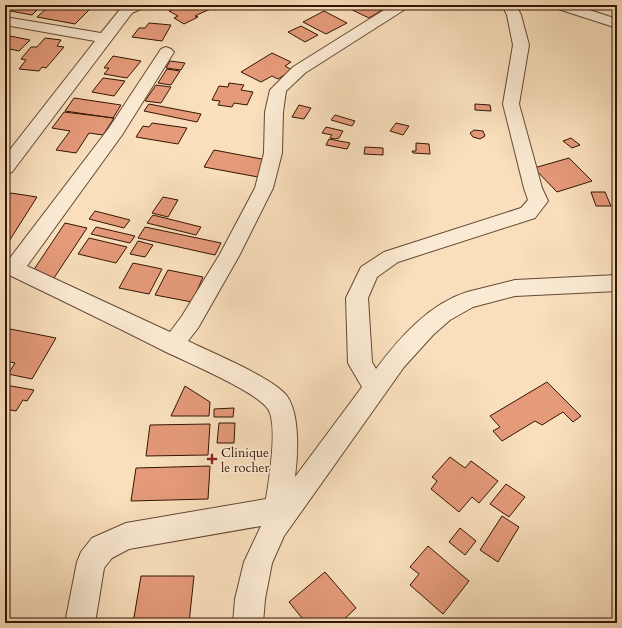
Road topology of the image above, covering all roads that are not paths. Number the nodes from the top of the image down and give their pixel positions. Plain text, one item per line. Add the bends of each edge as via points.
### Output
1 (402, 5) edge
2 (509, 5) edge
3 (560, 5) edge
4 (128, 7) edge
5 (5, 20) edge
6 (617, 24) edge
7 (104, 38) junction
8 (166, 52) dead end
9 (5, 168) edge
10 (9, 266) edge
11 (617, 283) edge
12 (173, 345) junction
13 (376, 388) junction
14 (276, 518) junction
15 (80, 623) edge
16 (248, 623) edge

1 - 12 street via 299,70 278,90 274,112 273,152 264,188 229,256 190,322
2 - 13 street via 521,45 511,104 538,201 528,213 391,257 368,272 357,298 360,363
3 - 6 street
4 - 7 street
5 - 7 street
7 - 9 street
8 - 10 street via 116,131
10 - 12 street
11 - 13 street via 515,288 467,300 442,314 425,329 396,360
12 - 14 street via 265,391 278,403 284,419 284,444 283,472
13 - 14 street
14 - 15 street via 126,536 102,548 91,562
14 - 16 street via 258,562

